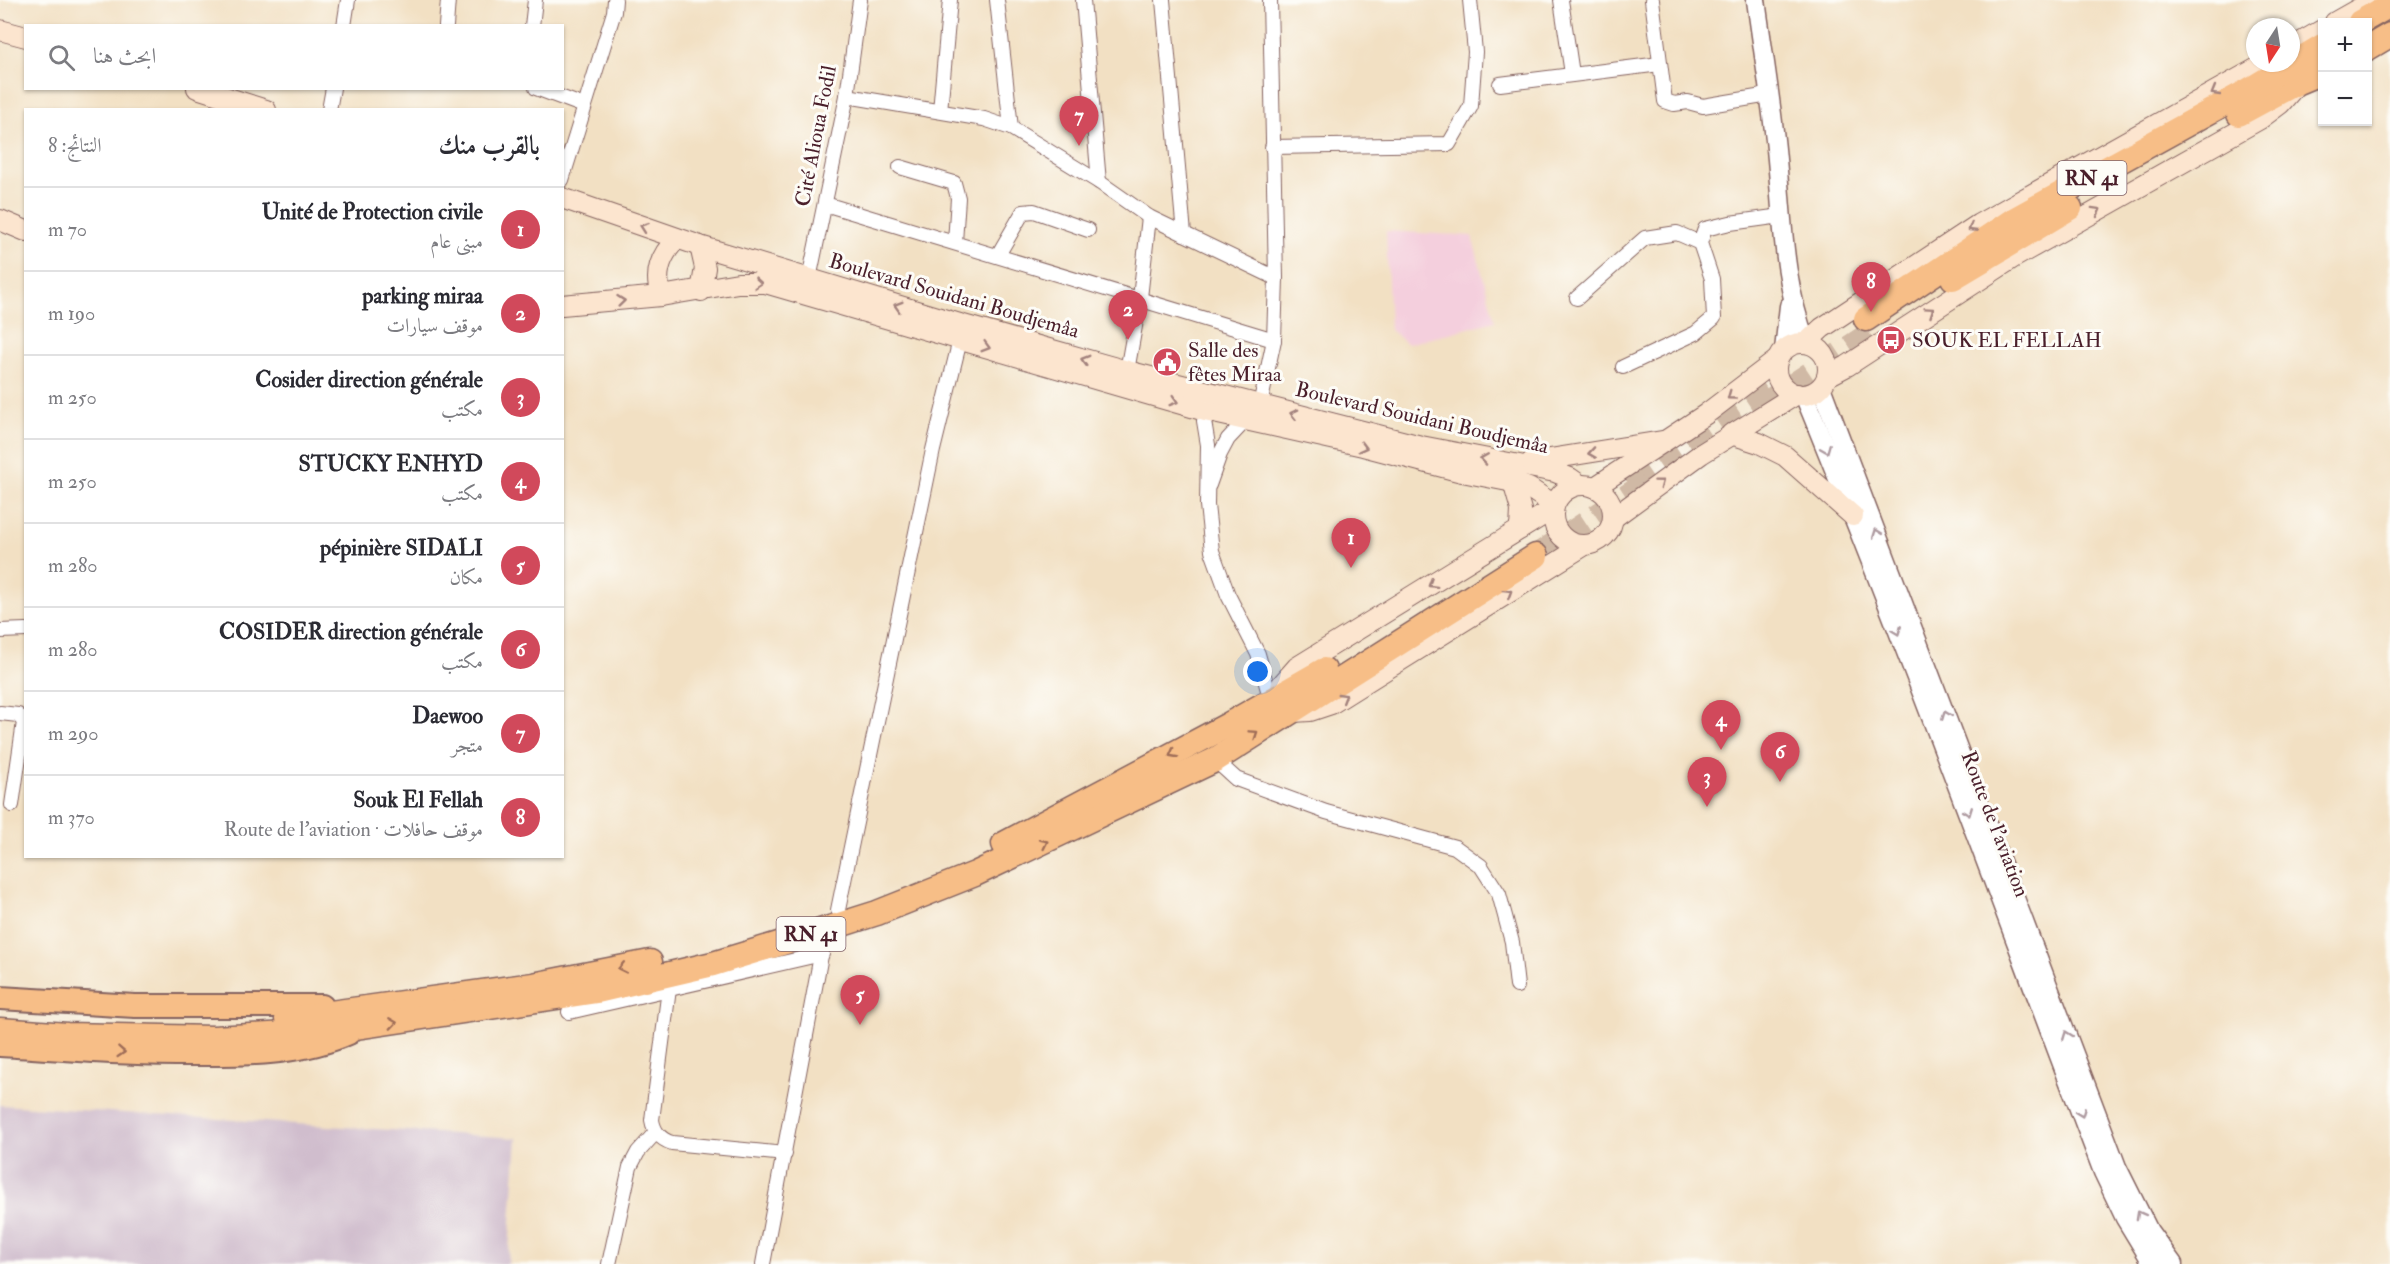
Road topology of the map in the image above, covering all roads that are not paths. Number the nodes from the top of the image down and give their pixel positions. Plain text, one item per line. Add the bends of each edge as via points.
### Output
1 (348, 0) edge
2 (448, 0) edge
3 (535, 0) edge
4 (615, 0) edge
5 (860, 0) edge
6 (950, 0) edge
7 (997, 0) edge
8 (1083, 0) edge
9 (1163, 0) edge
10 (1270, 0) edge
11 (1470, 0) edge
12 (1561, 0) edge
13 (1652, 0) edge
14 (1756, 0) edge
15 (2374, 0) edge
16 (2390, 4) edge
17 (2341, 18) edge
18 (2367, 18) edge
19 (345, 24) edge
20 (446, 24) edge
21 (532, 24) edge
22 (0, 30) edge
23 (2318, 32) edge
24 (2390, 35) edge
25 (24, 37) edge
26 (24, 37) edge
27 (2300, 43) edge
28 (2372, 45) edge
29 (0, 48) edge
30 (2318, 48) edge
31 (1660, 64) junction
32 (2250, 72) edge
33 (1572, 74) junction
34 (2318, 74) edge
35 (2298, 82) junction
36 (1500, 84) dead end
37 (202, 90) edge
38 (333, 90) edge
39 (541, 90) edge
40 (1769, 94) junction
41 (847, 96) junction
42 (584, 106) junction
43 (260, 108) edge
44 (329, 108) edge
45 (940, 111) junction
46 (1011, 128) junction
47 (1272, 147) junction
48 (900, 167) dead end
49 (564, 173) edge
50 (1099, 182) junction
51 (564, 199) edge
52 (825, 204) junction
53 (1781, 216) junction
54 (1149, 217) junction
55 (0, 220) edge
56 (24, 230) edge
57 (1088, 230) dead end
58 (1184, 234) junction
59 (677, 239) junction
60 (955, 242) junction
61 (1701, 243) junction
62 (700, 246) junction
63 (998, 255) junction
64 (1276, 278) junction
65 (809, 279) junction
66 (1790, 283) junction
67 (701, 291) junction
68 (661, 296) junction
69 (1140, 298) junction
70 (1577, 298) dead end
71 (564, 306) edge
72 (960, 340) junction
73 (1274, 340) junction
74 (1807, 342) junction
75 (1781, 355) junction
76 (1623, 367) dead end
77 (1127, 371) junction
78 (1813, 388) junction
79 (1207, 401) junction
80 (1260, 405) junction
81 (1246, 420) junction
82 (1731, 434) junction
83 (1670, 440) junction
84 (1513, 472) junction
85 (1209, 485) junction
86 (1587, 486) junction
87 (1554, 507) junction
88 (1854, 516) junction
89 (1613, 518) junction
90 (1529, 543) junction
91 (1585, 545) junction
92 (0, 630) edge
93 (24, 630) edge
94 (1279, 704) junction
95 (0, 713) edge
96 (1215, 760) junction
97 (12, 805) dead end
98 (832, 920) junction
99 (822, 954) junction
100 (1517, 986) dead end
101 (669, 989) junction
102 (0, 998) edge
103 (569, 1012) dead end
104 (0, 1014) edge
105 (360, 1019) junction
106 (0, 1030) edge
107 (0, 1045) edge
108 (656, 1132) junction
109 (785, 1154) junction
110 (609, 1264) edge
111 (763, 1264) edge
112 (2153, 1264) edge
113 (2173, 1264) edge

1 - 19 street
2 - 20 street
3 - 21 street
4 - 42 street
5 - 41 street, Cité Alioua Fodil
6 - 45 street
7 - 46 street
8 - 50 street
9 - 58 street
10 - 47 street
11 - 47 street via 1475,52 1471,106 1449,144
12 - 33 street
13 - 31 street
14 - 40 street
15 - 17 main road
16 - 18 highway
22 - 25 main road
23 - 27 main road
24 - 28 highway
26 - 29 main road
30 - 35 highway, RN 41 via 2247,92 2013,220 1870,325
31 - 33 street
31 - 40 street via 1665,101 1674,104 1703,106
32 -> 74 main road via 1979,224 1822,328
33 - 36 street
34 - 35 highway, RN 41
78 -> 35 main road via 2013,258 2260,119 2280,104
37 - 43 main road
38 - 44 street
39 - 42 street
40 - 53 street
41 - 45 street
41 - 52 street, Cité Alioua Fodil
42 - 49 street
45 - 46 street
46 - 50 street
47 - 64 street
48 - 60 street via 954,183 958,198
50 - 54 street
59 -> 51 main road, Boulevard Souidani Boudjemâa
52 - 60 street
52 - 65 street, Cité Alioua Fodil
53 - 61 street via 1705,229
53 - 66 street
54 - 58 street
54 - 69 street
55 - 56 main road
57 - 63 street via 1034,211 1023,212
58 - 64 street
59 - 62 main road, Boulevard Souidani Boudjemâa
59 - 68 main road via 661,261
60 - 63 street
61 - 70 street via 1677,233 1645,237
61 - 76 street via 1712,279 1714,318 1696,333
62 - 65 main road, Boulevard Souidani Boudjemâa
62 - 67 main road via 705,268
63 - 69 street
64 - 73 street
77 -> 65 main road, Boulevard Souidani Boudjemâa
66 - 74 street via 1793,306
66 - 75 street via 1789,322
67 - 68 main road
67 -> 72 main road, Boulevard Souidani Boudjemâa via 738,283 765,283
71 -> 68 main road
69 - 73 street
69 - 77 street
72 -> 79 main road, Boulevard Souidani Boudjemâa
72 - 98 street
73 - 80 street
74 - 75 main road via 1798,342
74 - 78 main road via 1824,352 1829,364
75 - 78 main road via 1776,373 1781,385
75 -> 83 main road
77 - 79 main road, Boulevard Souidani Boudjemâa
78 - 82 main road
78 -> 88 street, Route de l'aviation
113 -> 78 street via 2143,1220 2117,1167
79 - 80 main road, Boulevard Souidani Boudjemâa
79 - 81 main road, Boulevard Souidani Boudjemâa
79 - 85 street via 1204,424 1209,445
80 - 81 street
84 -> 80 main road, Boulevard Souidani Boudjemâa
81 -> 84 main road, Boulevard Souidani Boudjemâa via 1462,472
81 - 85 street via 1224,446
82 - 88 main road via 1785,456
89 -> 82 main road
83 -> 84 main road
83 - 86 main road
84 - 86 main road, Boulevard Souidani Boudjemâa via 1563,474
84 - 87 main road, Boulevard Souidani Boudjemâa
84 - 90 main road
85 - 94 street via 1212,551
86 - 87 main road via 1561,494
86 - 89 main road via 1602,491 1611,503
87 - 90 main road
87 - 91 main road via 1554,525 1563,538
88 -> 112 street, Route de l'aviation via 2103,1172
89 - 91 main road via 1601,540
90 - 94 highway, RN 41
94 -> 91 main road via 1310,711 1331,704
92 - 93 street
96 -> 94 highway, RN 41
94 -> 98 highway, RN 41 via 1017,838
95 - 97 street via 18,715 24,722
98 -> 96 highway, RN 41 via 906,902 975,874
96 - 100 street via 1236,779 1326,812 1455,847 1481,866 1499,894 1512,942
98 - 99 street
98 - 105 highway, RN 41 via 592,975
99 - 101 street
99 - 109 street
101 - 103 street
101 - 108 street via 652,1120
102 - 105 main road via 135,1006 319,1006
104 - 105 highway, RN 41 via 210,1023
105 - 106 highway, RN 41 via 287,1036 67,1035
107 -> 105 main road via 144,1054 226,1054 309,1047 336,1039
108 - 109 street via 672,1143
108 - 110 street via 630,1167
109 - 111 street

